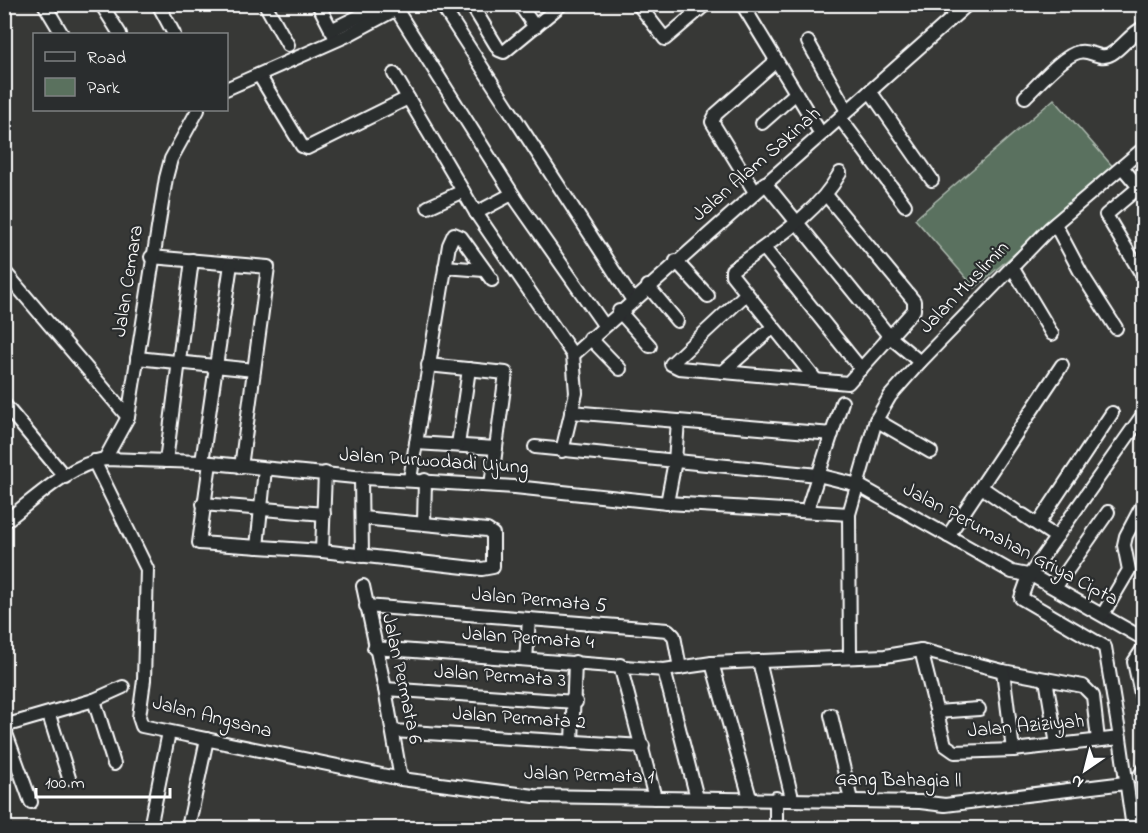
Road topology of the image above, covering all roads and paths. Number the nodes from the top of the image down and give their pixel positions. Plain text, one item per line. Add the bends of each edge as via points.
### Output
1 (44, 4) edge
2 (101, 4) edge
3 (158, 4) edge
4 (265, 4) edge
5 (318, 4) edge
6 (441, 4) edge
7 (471, 4) edge
8 (519, 4) edge
9 (562, 4) edge
10 (638, 4) edge
11 (706, 4) edge
12 (742, 4) edge
13 (968, 4) edge
14 (401, 7) edge
15 (374, 11) edge
16 (535, 27) junction
17 (1143, 27) edge
18 (61, 33) edge
19 (119, 33) edge
20 (173, 33) edge
21 (334, 35) junction
22 (808, 42) dead end
23 (288, 45) dead end
24 (776, 61) junction
25 (394, 74) dead end
26 (259, 75) junction
27 (228, 88) edge
28 (870, 91) junction
29 (796, 93) junction
30 (1025, 97) dead end
31 (408, 98) junction
32 (197, 111) edge
33 (844, 115) junction
34 (762, 123) dead end
35 (821, 134) junction
36 (1143, 148) edge
37 (1122, 166) junction
38 (840, 173) dead end
39 (932, 180) dead end
40 (765, 183) junction
41 (1142, 187) edge
42 (464, 191) junction
43 (755, 192) junction
44 (512, 194) junction
45 (827, 196) junction
46 (905, 205) dead end
47 (428, 207) dead end
48 (476, 213) junction
49 (796, 222) junction
50 (1055, 224) junction
51 (764, 248) junction
52 (152, 256) junction
53 (192, 260) junction
54 (676, 261) junction
55 (231, 264) junction
56 (445, 267) junction
57 (1012, 267) junction
58 (4, 271) edge
59 (1143, 276) edge
60 (648, 285) junction
61 (747, 294) junction
62 (708, 296) dead end
63 (632, 299) junction
64 (619, 311) junction
65 (676, 321) dead end
66 (604, 325) junction
67 (773, 327) junction
68 (1116, 328) dead end
69 (1052, 334) dead end
70 (890, 337) junction
71 (590, 338) junction
72 (650, 346) dead end
73 (573, 354) junction
74 (137, 358) junction
75 (179, 362) junction
76 (920, 362) junction
77 (428, 365) junction
78 (1062, 365) dead end
79 (217, 366) junction
80 (469, 369) junction
81 (620, 369) dead end
82 (861, 369) junction
83 (254, 370) junction
84 (723, 372) junction
85 (816, 380) junction
86 (842, 402) dead end
87 (4, 404) edge
88 (571, 412) junction
89 (1112, 413) dead end
90 (1143, 413) edge
91 (128, 417) junction
92 (876, 420) junction
93 (678, 421) junction
94 (832, 434) junction
95 (416, 443) junction
96 (458, 445) junction
97 (535, 447) dead end
98 (496, 448) junction
99 (562, 451) junction
100 (931, 452) dead end
101 (100, 460) junction
102 (166, 461) junction
103 (675, 461) junction
104 (206, 463) junction
105 (241, 467) junction
106 (266, 469) junction
107 (325, 473) junction
108 (818, 475) junction
109 (65, 477) junction
110 (361, 477) junction
111 (410, 479) junction
112 (425, 480) junction
113 (858, 485) junction
114 (491, 486) junction
115 (981, 487) junction
116 (1143, 502) edge
117 (667, 503) junction
118 (203, 504) junction
119 (807, 510) junction
120 (262, 511) junction
121 (1108, 512) dead end
122 (324, 514) junction
123 (849, 514) junction
124 (362, 518) junction
125 (4, 522) edge
126 (424, 523) junction
127 (1038, 524) junction
128 (948, 536) junction
129 (1056, 537) junction
130 (256, 547) junction
131 (322, 551) junction
132 (362, 556) junction
133 (1029, 576) junction
134 (363, 586) dead end
135 (1055, 588) junction
136 (366, 606) junction
137 (1103, 614) junction
138 (529, 620) junction
139 (1143, 639) edge
140 (1143, 647) edge
141 (374, 648) junction
142 (921, 650) junction
143 (850, 657) junction
144 (526, 659) junction
145 (759, 661) junction
146 (575, 662) junction
147 (712, 663) junction
148 (620, 665) junction
149 (680, 668) junction
150 (664, 669) junction
151 (1003, 671) junction
152 (1046, 679) junction
153 (123, 687) dead end
154 (386, 689) junction
155 (94, 700) junction
156 (576, 702) junction
157 (1143, 707) edge
158 (979, 709) dead end
159 (936, 712) junction
160 (48, 715) junction
161 (831, 715) dead end
162 (4, 727) edge
163 (393, 731) junction
164 (169, 732) junction
165 (1120, 738) junction
166 (207, 739) junction
167 (1098, 740) junction
168 (572, 742) junction
169 (1057, 745) junction
170 (643, 746) junction
171 (1013, 750) junction
172 (114, 764) dead end
173 (69, 778) dead end
174 (401, 779) junction
175 (1125, 783) junction
176 (655, 798) junction
177 (697, 798) junction
178 (750, 798) junction
179 (776, 798) junction
180 (792, 798) junction
181 (851, 800) junction
182 (31, 802) dead end
183 (150, 828) edge
184 (188, 828) edge
185 (776, 828) edge
186 (1133, 828) edge

1 - 18 street
2 - 19 street
3 - 20 street
4 - 23 street
5 - 21 street
6 - 63 street
7 - 16 street via 504,52
8 - 16 street
9 - 16 street
10 - 11 street via 665,39
12 - 24 street
13 - 28 street, Jalan Alam Sakinah
14 - 15 street
14 - 44 street
15 - 21 street
17 - 30 street via 1111,54 1098,56 1084,51 1072,55
21 - 26 street
22 - 33 street
24 - 29 street
24 - 43 street via 716,114 712,122
25 - 31 street
26 - 27 street
26 - 31 street via 302,146 307,148
28 - 33 street, Jalan Alam Sakinah
28 - 39 street
29 - 34 street
29 - 35 street
31 - 42 street
32 - 52 street, Jalan Cemara via 171,159
33 - 35 street, Jalan Alam Sakinah
33 - 46 street
35 - 40 street, Jalan Alam Sakinah
36 - 37 street, Jalan Muslimin
37 - 41 street
37 - 50 street, Jalan Muslimin
38 - 45 street
40 - 43 street, Jalan Alam Sakinah
40 - 49 street
41 - 59 street via 1106,215
42 - 47 street
42 - 48 street
43 - 54 street, Jalan Alam Sakinah
44 - 48 street
44 - 66 street
45 - 49 street
45 - 70 street via 914,301 914,310
48 - 73 street
49 - 51 street
49 - 70 street
50 - 57 street, Jalan Muslimin
50 - 68 street
51 - 61 street via 732,270
51 - 82 street
52 - 53 street
52 - 74 street, Jalan Cemara
53 - 55 street
53 - 75 street
54 - 60 street, Jalan Alam Sakinah
54 - 62 street
55 - 79 street
55 - 83 street via 268,267
56 - 56 street via 449,245 457,234 488,275
56 - 77 street
57 - 69 street
57 - 76 street, Jalan Muslimin
58 - 91 street
60 - 63 street, Jalan Alam Sakinah
60 - 65 street
61 - 67 street
61 - 84 street via 671,363 679,368
63 - 64 street, Jalan Alam Sakinah
64 - 66 street, Jalan Alam Sakinah
64 - 72 street
66 - 71 street, Jalan Alam Sakinah
67 - 84 street
67 - 85 street
70 - 76 street
70 - 82 street
71 - 73 street, Jalan Alam Sakinah
71 - 81 street
73 - 88 street via 576,393
74 - 75 street
74 - 91 street, Jalan Cemara
75 - 79 street
75 - 102 street
76 - 92 street, Jalan Muslimin via 890,396
77 - 80 street
77 - 95 street
78 - 115 street
79 - 83 street
79 - 104 street
80 - 96 street
80 - 98 street via 506,373
82 - 85 street via 848,383
83 - 105 street
84 - 85 street
86 - 94 street
87 - 109 street
88 - 93 street
88 - 99 street
89 - 127 street
90 - 129 street
91 - 101 street, Jalan Cemara
92 - 100 street
92 - 113 street, Jalan Muslimin
93 - 94 street
93 - 103 street
94 - 108 street
95 - 96 street
95 - 111 street
96 - 98 street
97 - 99 street, Jalan Perumahan Griya Cipta
98 - 114 street
99 - 103 street, Jalan Perumahan Griya Cipta
101 - 102 street, Jalan Purwodadi Ujung
101 - 109 street
101 - 164 street, Jalan Angsana via 147,569 140,722 142,726
102 - 104 street, Jalan Purwodadi Ujung
103 - 108 street, Jalan Perumahan Griya Cipta
103 - 117 street
104 - 105 street, Jalan Purwodadi Ujung
104 - 118 street
105 - 106 street, Jalan Purwodadi Ujung
106 - 107 street, Jalan Purwodadi Ujung
106 - 120 street
107 - 110 street, Jalan Purwodadi Ujung
107 - 122 street
108 - 113 street, Jalan Perumahan Griya Cipta
108 - 119 street
109 - 125 street
110 - 111 street, Jalan Purwodadi Ujung
110 - 124 street
111 - 112 street, Jalan Purwodadi Ujung
112 - 114 street, Jalan Purwodadi Ujung
112 - 126 street
113 - 123 street
113 - 128 street, Jalan Perumahan Griya Cipta
114 - 117 street, Jalan Purwodadi Ujung
115 - 127 street
115 - 128 street
116 - 137 street via 1124,545 1129,570
117 - 119 street, Jalan Purwodadi Ujung
118 - 120 street
118 - 130 street via 198,542
119 - 123 street, Jalan Purwodadi Ujung
120 - 122 street
120 - 130 street
121 - 135 street
122 - 131 street
123 - 143 street
124 - 126 street
124 - 132 street
126 - 132 street via 490,532 493,567
127 - 129 street
128 - 133 street, Jalan Perumahan Griya Cipta via 1012,572
129 - 133 street
130 - 131 street
131 - 132 street
133 - 135 street, Jalan Perumahan Griya Cipta
133 - 165 street via 1022,590 1023,600 1104,647
134 - 136 street, Jalan Permata 6
135 - 137 street, Jalan Perumahan Griya Cipta
136 - 138 street, Jalan Permata 5
136 - 141 street, Jalan Permata 6
137 - 139 street, Jalan Perumahan Griya Cipta
138 - 144 street
138 - 149 street, Jalan Permata 5 via 669,630 674,636
140 - 157 street via 1134,662
141 - 144 street, Jalan Permata 4
141 - 154 street, Jalan Permata 6
142 - 143 street, Jalan Permata 4
142 - 151 street
142 - 159 street, Jalan Aziziyah
143 - 145 street, Jalan Permata 4
144 - 146 street, Jalan Permata 4
145 - 147 street, Jalan Permata 4
145 - 180 street
146 - 148 street, Jalan Permata 4
146 - 156 street
147 - 149 street, Jalan Permata 4
147 - 178 street
148 - 150 street, Jalan Permata 4
148 - 170 street
149 - 150 street, Jalan Permata 4
150 - 177 street
151 - 152 street
151 - 171 street
152 - 167 street via 1088,690
152 - 169 street
153 - 155 street
154 - 156 street, Jalan Permata 3
154 - 163 street, Jalan Permata 6
155 - 160 street
155 - 172 street
156 - 168 street
158 - 159 street
159 - 171 street, Jalan Aziziyah via 948,749
160 - 162 street
160 - 173 street
161 - 181 street
162 - 182 street
163 - 168 street, Jalan Permata 2
163 - 174 street, Jalan Permata 6
164 - 166 street, Jalan Angsana
164 - 183 street
165 - 167 street, Jalan Aziziyah
165 - 175 street
166 - 174 street, Jalan Angsana
166 - 184 street
167 - 169 street, Jalan Aziziyah
168 - 170 street, Jalan Permata 2
169 - 171 street, Jalan Aziziyah
170 - 176 street
174 - 176 street, Jalan Permata 1 via 534,796
175 - 181 street, Gang Bahagia ll via 945,805
175 - 186 street
176 - 177 street, Jalan Permata 1
177 - 178 street, Jalan Permata 1
178 - 179 street, Jalan Permata 1
179 - 180 street, Gang Bahagia ll
179 - 185 street
180 - 181 street, Gang Bahagia ll

